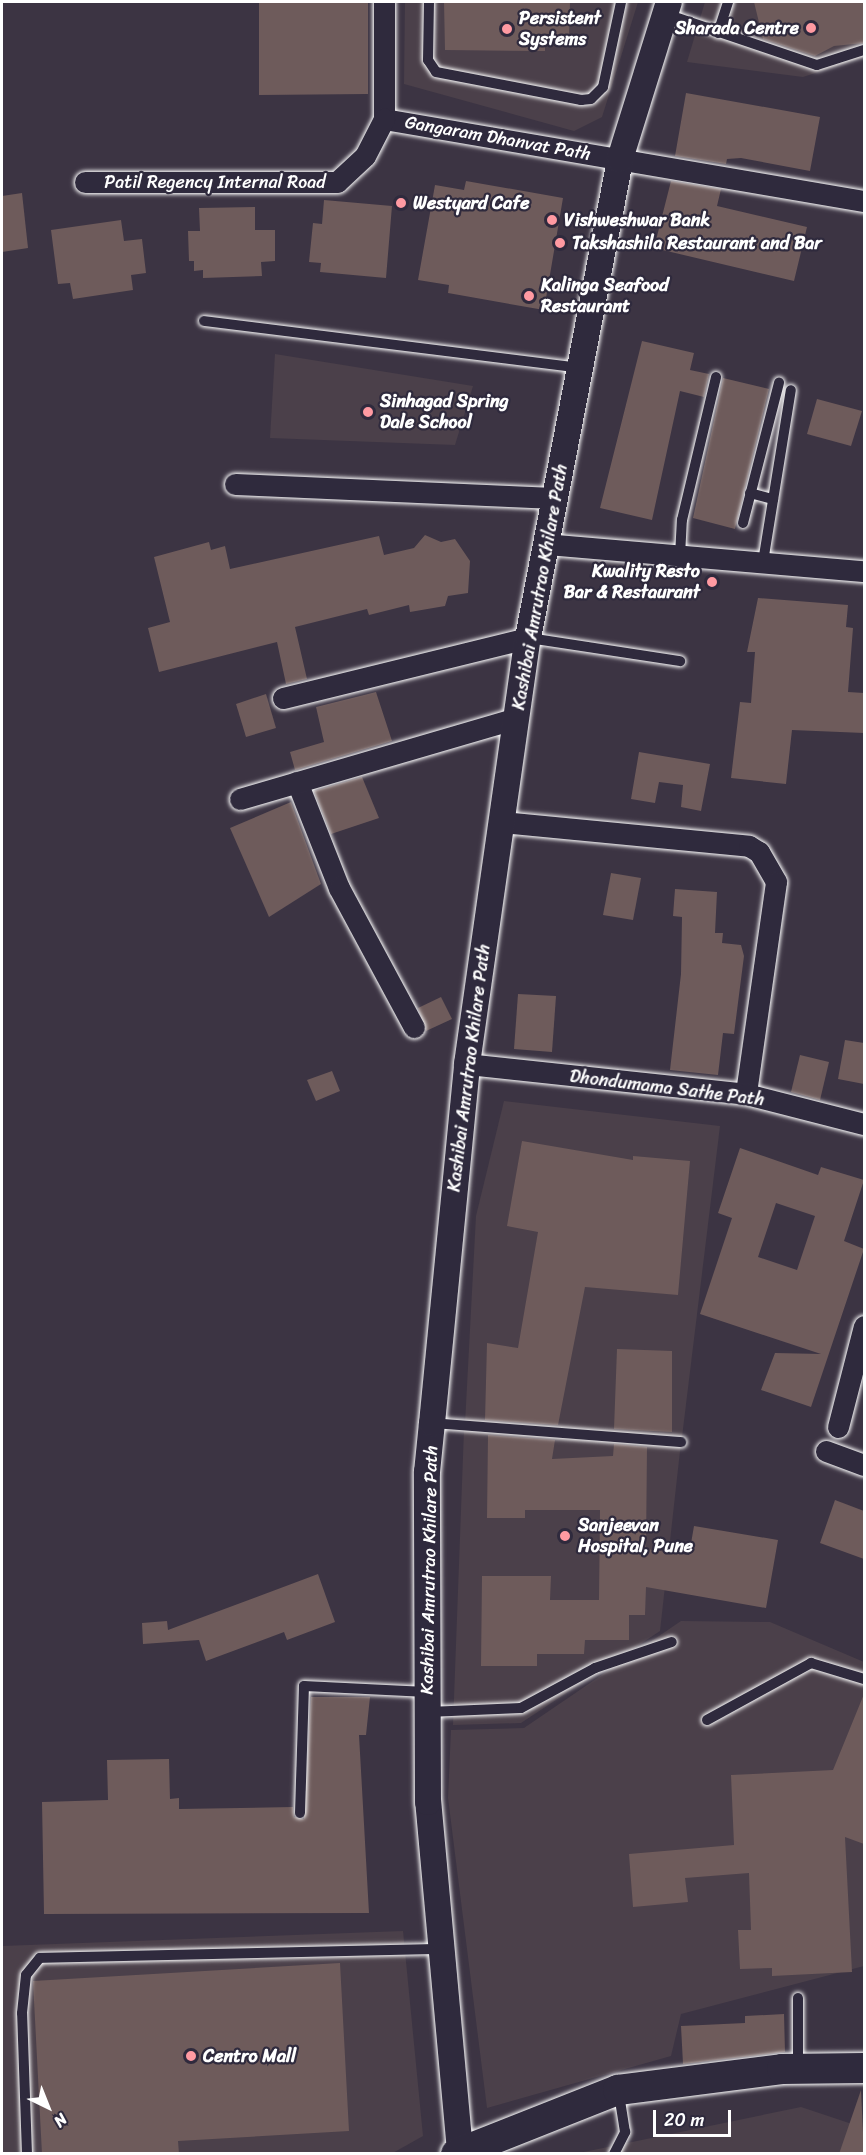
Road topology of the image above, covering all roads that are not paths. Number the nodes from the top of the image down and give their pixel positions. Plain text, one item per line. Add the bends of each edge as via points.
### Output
1 (384, 2) edge
2 (429, 2) edge
3 (621, 2) edge
4 (728, 2) edge
5 (667, 7) edge
6 (718, 33) junction
7 (864, 50) edge
8 (384, 119) junction
9 (620, 159) junction
10 (85, 182) dead end
11 (864, 201) edge
12 (204, 321) dead end
13 (580, 368) junction
14 (716, 377) dead end
15 (779, 383) dead end
16 (791, 390) dead end
17 (770, 419) junction
18 (786, 424) junction
19 (235, 484) dead end
20 (750, 493) junction
21 (555, 498) junction
22 (773, 499) junction
23 (743, 523) dead end
24 (546, 544) junction
25 (680, 556) junction
26 (763, 562) junction
27 (864, 567) edge
28 (528, 638) junction
29 (680, 661) dead end
30 (283, 698) dead end
31 (517, 718) junction
32 (297, 782) junction
33 (240, 799) dead end
34 (502, 822) junction
35 (414, 1027) dead end
36 (467, 1064) junction
37 (746, 1094) junction
38 (864, 1124) edge
39 (864, 1326) edge
40 (432, 1423) junction
41 (838, 1426) dead end
42 (681, 1442) dead end
43 (826, 1450) dead end
44 (864, 1465) edge
45 (672, 1642) dead end
46 (864, 1679) edge
47 (427, 1702) junction
48 (707, 1720) dead end
49 (300, 1813) dead end
50 (441, 1949) junction
51 (798, 1998) dead end
52 (864, 2068) edge
53 (798, 2069) junction
54 (618, 2090) junction
55 (458, 2152) edge
56 (27, 2154) edge
57 (614, 2154) edge

1 - 8 street, Gangaram Dhanvat Path
2 - 3 lane via 428,60 436,72 581,100 591,99 603,87
4 - 6 lane
5 - 6 lane
5 - 9 street, Kashibai Amrutrao Khilare Path
6 - 7 lane via 817,65
8 - 9 street, Gangaram Dhanvat Path
8 - 10 street, Patil Regency Internal Road via 365,156 337,182
9 - 11 street, Gangaram Dhanvat Path
9 - 13 street, Kashibai Amrutrao Khilare Path
12 - 13 lane
13 - 21 street, Kashibai Amrutrao Khilare Path
14 - 25 lane via 682,520
15 - 17 lane
16 - 18 lane
17 - 18 lane
17 - 20 lane
18 - 22 lane
19 - 21 street
20 - 22 lane
20 - 23 lane
21 - 24 street, Kashibai Amrutrao Khilare Path
22 - 26 lane
24 - 25 street
24 - 28 street, Kashibai Amrutrao Khilare Path
25 - 26 street
26 - 27 street
28 - 29 lane
28 - 30 street
28 - 31 street, Kashibai Amrutrao Khilare Path
31 - 32 street
31 - 34 street, Kashibai Amrutrao Khilare Path
32 - 33 street
32 - 35 street via 339,888
34 - 36 street, Kashibai Amrutrao Khilare Path
34 - 37 street via 750,846 759,852 776,882
36 - 37 street, Dhondumama Sathe Path
36 - 40 street, Kashibai Amrutrao Khilare Path
37 - 38 street, Dhondumama Sathe Path
39 - 41 street
40 - 42 lane
40 - 47 street, Kashibai Amrutrao Khilare Path
43 - 44 street
45 - 47 lane via 595,1668 521,1708
46 - 48 lane via 811,1663
47 - 49 lane via 304,1686
47 - 50 street, Kashibai Amrutrao Khilare Path via 428,1802
50 - 55 street, Kashibai Amrutrao Khilare Path
50 - 56 lane via 40,1958 26,1975 22,2013
51 - 53 lane
52 - 53 main road
53 - 54 main road
54 - 55 main road
54 - 57 lane via 625,2132

